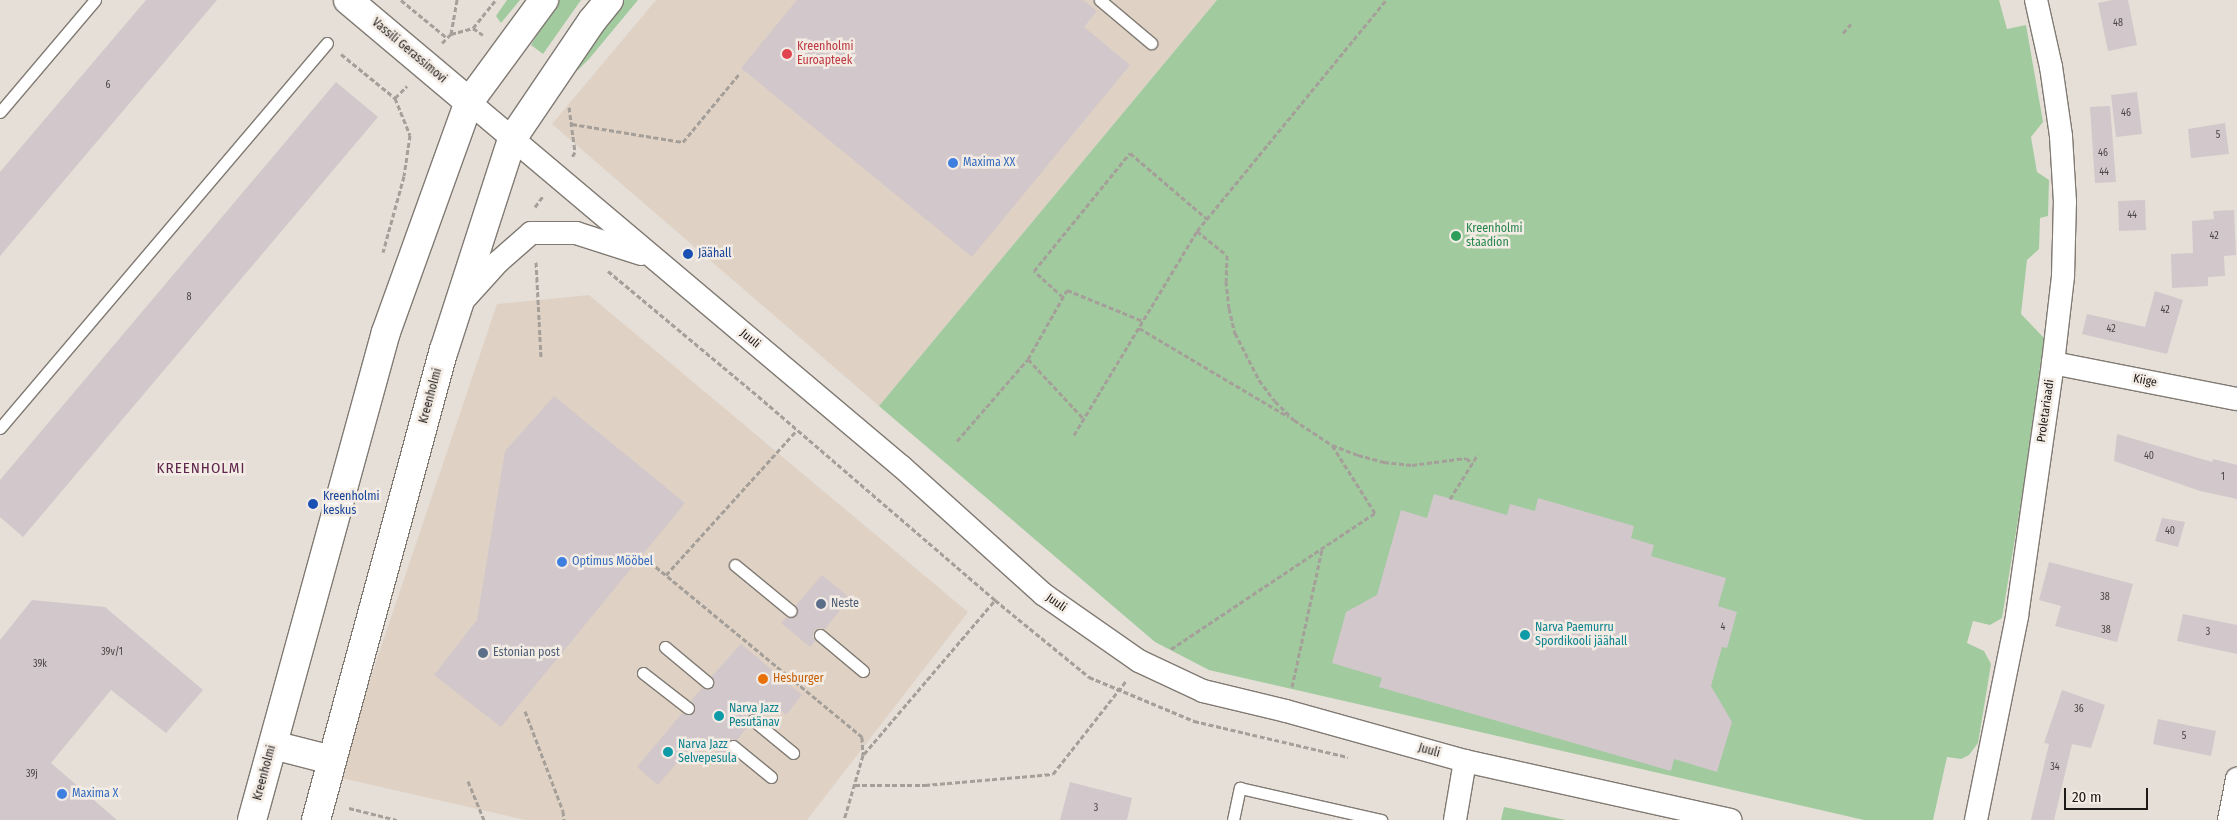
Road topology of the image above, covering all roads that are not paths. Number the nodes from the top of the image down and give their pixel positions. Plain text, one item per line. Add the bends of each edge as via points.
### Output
1 (95, 0) edge
2 (348, 0) edge
3 (544, 0) edge
4 (609, 0) edge
5 (1100, 0) edge
6 (2036, 0) edge
7 (327, 43) road end
8 (1151, 44) dead end
9 (469, 102) junction
10 (0, 112) edge
11 (512, 139) junction
12 (654, 258) junction
13 (458, 306) junction
14 (2053, 363) junction
15 (2237, 398) edge
16 (0, 428) edge
17 (735, 565) dead end
18 (791, 611) dead end
19 (820, 635) dead end
20 (665, 647) dead end
21 (864, 671) dead end
22 (643, 673) dead end
23 (707, 682) dead end
24 (688, 708) dead end
25 (753, 720) dead end
26 (273, 745) junction
27 (733, 746) dead end
28 (793, 753) dead end
29 (332, 760) junction
30 (1465, 761) junction
31 (771, 777) dead end
32 (2237, 779) edge
33 (252, 820) edge
34 (316, 820) edge
35 (1233, 820) edge
36 (1381, 820) edge
37 (1455, 820) edge
38 (1731, 820) edge
39 (1976, 820) edge
40 (2229, 820) edge

1 - 10 lane
2 - 9 main road, Vassili Gerassimovi
3 - 9 main road, Kreenholmi
4 - 11 main road, Kreenholmi
5 - 8 lane
6 - 14 street, Proletariaadi via 2051,67 2061,136 2065,202 2063,276
7 - 16 lane
9 - 11 street, Juuli
9 - 26 main road, Kreenholmi via 386,332
11 - 12 street, Juuli
11 - 13 main road, Kreenholmi
12 - 13 street via 576,233 531,233 498,262
12 - 30 street, Juuli via 902,467 1043,594 1139,661 1203,691
13 - 29 main road, Kreenholmi
14 - 15 street, Kiige
14 - 39 street, Proletariaadi via 2017,616
17 - 18 lane
19 - 21 lane
20 - 23 lane
22 - 24 lane
25 - 28 lane
26 - 29 main road
26 - 33 main road, Kreenholmi
27 - 31 lane
29 - 34 main road, Kreenholmi
30 - 37 street
30 - 38 street, Juuli
32 - 40 street
35 - 36 lane via 1240,788

